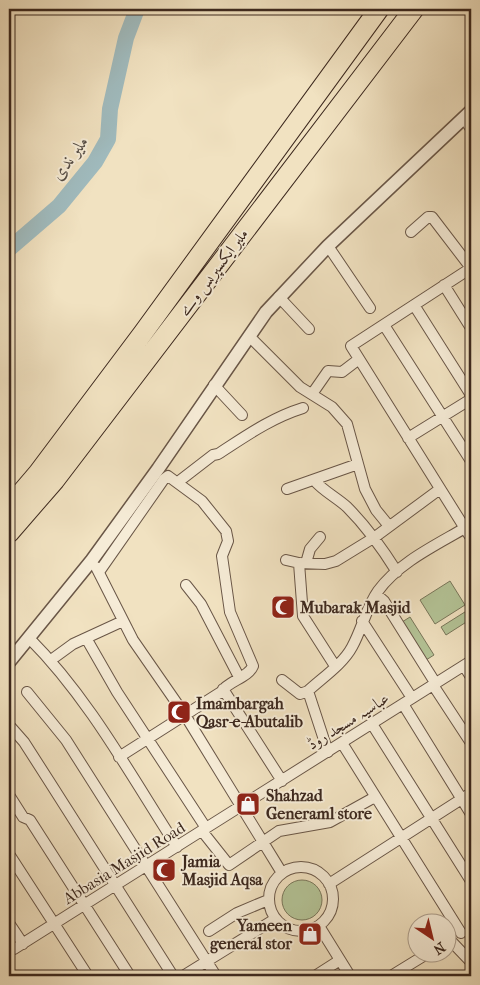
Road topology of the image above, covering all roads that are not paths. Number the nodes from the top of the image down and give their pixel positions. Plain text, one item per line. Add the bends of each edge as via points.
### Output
1 (379, 9) edge
2 (414, 9) edge
3 (468, 114) edge
4 (471, 129) edge
5 (411, 232) dead end
6 (328, 246) junction
7 (471, 268) edge
8 (444, 285) junction
9 (279, 297) junction
10 (414, 305) junction
11 (370, 308) dead end
12 (384, 324) junction
13 (471, 328) edge
14 (310, 329) dead end
15 (249, 336) junction
16 (359, 359) junction
17 (214, 385) junction
18 (312, 394) junction
19 (471, 397) edge
20 (302, 408) dead end
21 (242, 415) dead end
22 (443, 416) junction
23 (408, 438) junction
24 (471, 461) edge
25 (358, 464) junction
26 (314, 480) junction
27 (178, 482) junction
28 (287, 489) dead end
29 (440, 489) junction
30 (9, 507) edge
31 (389, 526) junction
32 (469, 532) edge
33 (9, 533) edge
34 (320, 537) dead end
35 (374, 537) junction
36 (92, 560) junction
37 (286, 560) dead end
38 (303, 563) junction
39 (98, 572) junction
40 (397, 572) junction
41 (186, 585) dead end
42 (376, 594) junction
43 (362, 620) junction
44 (123, 621) junction
45 (28, 638) junction
46 (86, 638) junction
47 (51, 660) junction
48 (9, 662) edge
49 (468, 664) edge
50 (335, 666) junction
51 (239, 677) junction
52 (471, 677) edge
53 (282, 680) dead end
54 (435, 684) junction
55 (222, 689) junction
56 (308, 691) junction
57 (27, 692) dead end
58 (412, 698) junction
59 (403, 704) junction
60 (185, 715) junction
61 (372, 724) junction
62 (9, 725) edge
63 (149, 738) junction
64 (342, 742) junction
65 (471, 743) edge
66 (328, 752) junction
67 (119, 757) junction
68 (282, 780) junction
69 (471, 793) edge
70 (9, 795) edge
71 (375, 797) junction
72 (462, 799) junction
73 (241, 806) junction
74 (471, 814) edge
75 (431, 818) junction
76 (204, 830) junction
77 (400, 838) junction
78 (262, 841) junction
79 (177, 847) junction
80 (9, 854) edge
81 (146, 867) junction
82 (282, 873) junction
83 (471, 881) edge
84 (329, 884) junction
85 (116, 886) junction
86 (268, 900) junction
87 (86, 905) junction
88 (275, 919) junction
89 (9, 923) edge
90 (55, 925) junction
91 (319, 926) junction
92 (471, 927) edge
93 (209, 931) dead end
94 (461, 933) junction
95 (458, 935) edge
96 (458, 950) edge
97 (340, 960) junction
98 (206, 962) junction
99 (414, 962) edge
100 (471, 962) edge
101 (88, 976) edge
102 (130, 976) edge
103 (173, 976) edge
104 (183, 976) edge
105 (216, 976) edge
106 (315, 976) edge
107 (350, 976) edge
108 (392, 976) edge

1 - 30 highway, ملیر ایکسپریس وے via 143,334
2 - 33 highway, ملیر ایکسپریس وے via 55,480
3 - 4 street
3 - 6 street
5 - 7 street via 432,217
6 - 9 street
6 - 11 street
7 - 8 street
8 - 10 street
8 - 13 street
9 - 14 street
9 - 15 street
10 - 12 street
10 - 19 street
12 - 16 street via 351,346
12 - 22 street
15 - 17 street
15 - 18 street
16 - 18 street via 342,372 328,371
16 - 23 street
17 - 21 street
17 - 36 street
18 - 25 street via 332,407 347,424
19 - 22 street
20 - 27 street via 281,414 262,425 213,455
22 - 23 street
22 - 24 street
23 - 29 street
25 - 26 street
25 - 31 street via 364,489
26 - 28 street
26 - 35 street via 345,506
27 - 39 street via 168,476 164,479
27 - 51 street via 202,501 228,536 222,556 230,612 253,666
29 - 31 street
29 - 32 street
31 - 35 street
32 - 40 street via 425,551
34 - 38 street
35 - 38 street via 336,561
35 - 40 street
36 - 39 street
36 - 45 street
37 - 38 street
38 - 50 street via 303,616
39 - 44 street
40 - 42 street
41 - 51 street via 201,604
42 - 43 street
42 - 54 street via 384,601
43 - 50 street via 351,650
43 - 58 street
44 - 46 street
44 - 60 street
45 - 47 street
45 - 48 street
46 - 47 street
46 - 63 street via 117,692
47 - 67 street
49 - 52 street
49 - 54 street, عباسیہ مسجد روڈ
50 - 56 street
51 - 55 street
53 - 56 street via 300,694
54 - 58 street, عباسیہ مسجد روڈ
54 - 65 street
55 - 60 street
55 - 68 street
56 - 66 street
57 - 81 street via 66,740
58 - 59 street, عباسیہ مسجد روڈ
59 - 61 street, عباسیہ مسجد روڈ
59 - 72 street
60 - 63 street
60 - 73 street
61 - 64 street, عباسیہ مسجد روڈ
61 - 75 street
62 - 85 street via 24,742
63 - 67 street
63 - 76 street
64 - 66 street, عباسیہ مسجد روڈ
64 - 71 street
66 - 68 street, عباسیہ مسجد روڈ
67 - 79 street
68 - 73 street, عباسیہ مسجد روڈ
69 - 72 street
70 - 87 street via 24,817 30,820
71 - 77 street
71 - 78 street via 330,822 288,828
72 - 74 street
72 - 75 street
73 - 76 street, Abbasia Masjid Road
73 - 78 street
75 - 77 street
75 - 83 street
76 - 78 street via 229,865
76 - 79 street, Abbasia Masjid Road
77 - 84 street
77 - 94 street
78 - 82 street
79 - 81 street, Abbasia Masjid Road
80 - 90 street
81 - 85 street, Abbasia Masjid Road
81 - 98 street
82 - 84 street via 303,867 320,874
82 - 86 street via 270,889
84 - 91 street via 331,911
85 - 87 street, Abbasia Masjid Road
85 - 103 street
86 - 88 street
86 - 93 street via 237,913
87 - 90 street, Abbasia Masjid Road
87 - 102 street
88 - 91 street via 290,930 310,930
88 - 98 street
89 - 90 street, Abbasia Masjid Road via 18,947
90 - 101 street
91 - 97 street
92 - 94 street
94 - 95 street
96 - 100 street
97 - 106 street
97 - 107 street
98 - 104 street
98 - 105 street
99 - 108 street

